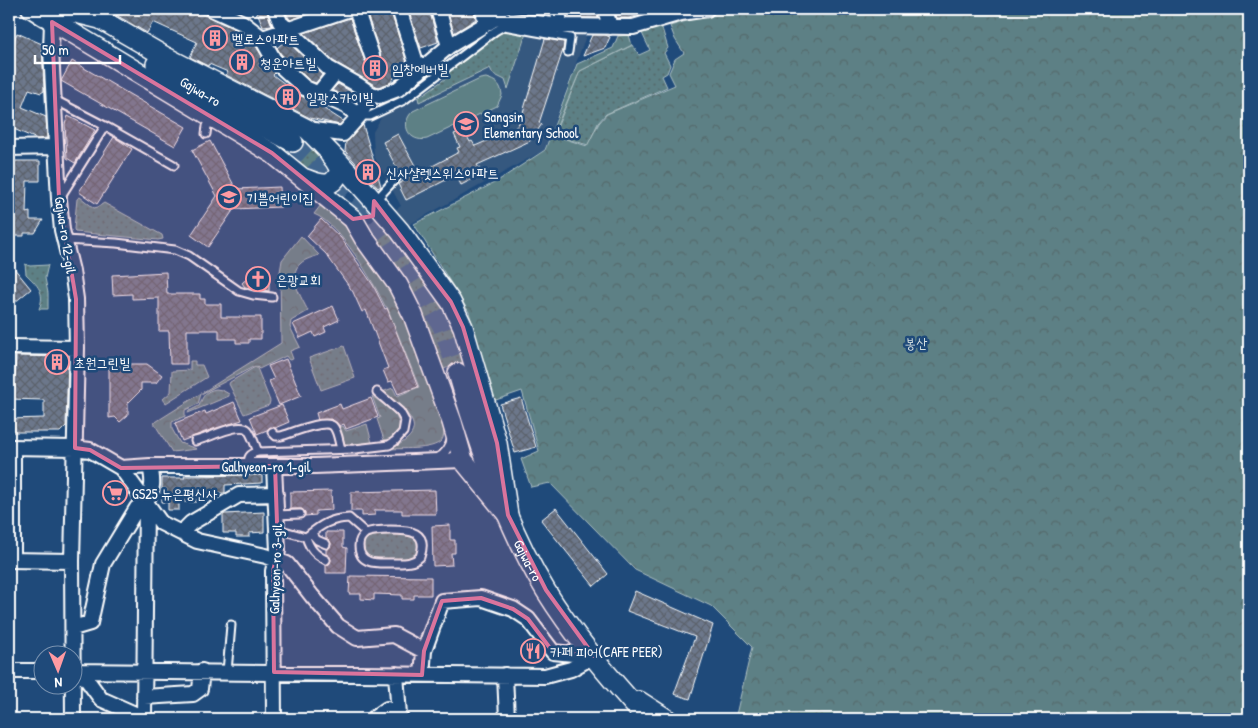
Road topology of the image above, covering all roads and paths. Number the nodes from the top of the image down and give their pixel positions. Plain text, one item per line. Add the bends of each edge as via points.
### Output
1 (29, 9) edge
2 (37, 9) edge
3 (212, 9) edge
4 (275, 9) edge
5 (349, 9) edge
6 (356, 9) edge
7 (399, 9) edge
8 (438, 9) edge
9 (482, 9) edge
10 (557, 9) edge
11 (606, 9) edge
12 (698, 9) edge
13 (57, 13) edge
14 (104, 14) edge
15 (516, 15) edge
16 (653, 15) edge
17 (487, 23) junction
18 (561, 26) junction
19 (610, 27) junction
20 (288, 29) junction
21 (262, 37) junction
22 (449, 46) junction
23 (568, 52) dead end
24 (372, 56) dead end
25 (419, 72) junction
26 (335, 73) junction
27 (318, 94) junction
28 (375, 95) junction
29 (53, 99) junction
30 (359, 116) junction
31 (105, 126) junction
32 (307, 129) junction
33 (293, 142) tunnel mouth
34 (56, 147) junction
35 (9, 148) edge
36 (326, 149) junction
37 (174, 165) dead end
38 (298, 175) junction
39 (397, 176) dead end
40 (60, 199) junction
41 (374, 201) junction
42 (353, 219) junction
43 (397, 228) junction
44 (65, 240) junction
45 (375, 252) junction
46 (272, 297) dead end
47 (9, 348) edge
48 (77, 348) junction
49 (458, 373) tunnel mouth
50 (377, 392) dead end
51 (452, 422) junction
52 (272, 432) dead end
53 (195, 440) dead end
54 (11, 447) edge
55 (75, 448) junction
56 (341, 449) junction
57 (258, 452) junction
58 (463, 460) junction
59 (430, 461) junction
60 (150, 466) junction
61 (248, 466) junction
62 (274, 466) junction
63 (122, 468) junction
64 (276, 494) junction
65 (146, 501) junction
66 (300, 514) dead end
67 (276, 515) junction
68 (508, 515) junction
69 (277, 529) junction
70 (181, 533) junction
71 (366, 533) junction
72 (308, 535) junction
73 (326, 544) dead end
74 (11, 560) edge
75 (276, 560) junction
76 (326, 560) dead end
77 (72, 561) junction
78 (231, 625) dead end
79 (73, 628) junction
80 (73, 646) edge
81 (424, 651) junction
82 (594, 656) junction
83 (9, 671) edge
84 (32, 671) edge
85 (82, 671) edge
86 (144, 671) junction
87 (202, 671) junction
88 (228, 672) junction
89 (274, 672) junction
90 (396, 674) junction
91 (422, 675) junction
92 (505, 675) junction
93 (82, 676) edge
94 (73, 696) edge
95 (144, 697) junction
96 (399, 718) edge
97 (73, 719) edge
98 (145, 719) edge
99 (274, 719) edge
100 (372, 719) edge
101 (507, 719) edge
102 (629, 719) edge
103 (647, 719) edge
104 (667, 719) edge

1 - 13 street via 43,18
2 - 13 street, Gajwa-ro
3 - 21 street via 243,23
4 - 20 street via 280,22
5 - 20 street
6 - 24 street
7 - 25 street
8 - 22 street
9 - 17 street
10 - 18 street
11 - 19 street
12 - 16 street
13 - 14 main road
13 - 29 street, Gajwa-ro 12-gil via 50,38
13 - 33 main road, Gajwa-ro
13 - 38 main road via 66,29 212,127 272,153
14 - 32 main road via 164,56
15 - 17 street
15 - 18 street
16 - 19 street via 633,27
17 - 22 street
18 - 19 street
20 - 21 street
20 - 26 street
21 - 27 street via 274,60 305,88
22 - 25 street
23 - 30 lane via 570,38 504,26 404,100 370,116
25 - 28 street via 398,89
26 - 27 street
26 - 28 street
27 - 30 street via 346,106
28 - 30 street
29 - 31 lane
29 - 34 street, Gajwa-ro 12-gil
30 - 32 street via 343,134
31 - 37 lane
31 - 40 lane
32 - 36 main road
34 - 35 street
34 - 40 street, Gajwa-ro 12-gil
36 - 38 main road via 339,168 334,180 325,184
36 - 41 main road
38 - 42 main road
39 - 41 lane
40 - 44 street, Gajwa-ro 12-gil
41 - 42 main road via 369,198 359,201 352,207
41 - 43 main road
42 - 45 main road
43 - 45 main road via 384,226 377,231 372,244
43 - 68 main road via 451,302 463,327 497,443
44 - 46 lane via 175,250 246,294
44 - 48 street, Gajwa-ro 12-gil via 76,298
45 - 51 main road via 398,285 413,315
47 - 48 street
48 - 55 street, Gajwa-ro 12-gil
49 - 68 main road, Gajwa-ro via 471,420
50 - 56 lane via 400,412 405,421 403,432 389,445
51 - 58 main road
51 - 59 lane via 450,446 440,457
52 - 56 lane via 281,436 326,424 335,430
53 - 57 lane via 241,426 248,430
54 - 55 street
54 - 74 street
55 - 63 street via 90,450
55 - 77 street
56 - 57 lane
57 - 61 lane via 248,456
58 - 59 street, Galhyeon-ro 1-gil
58 - 68 main road
59 - 62 street, Galhyeon-ro 1-gil
60 - 61 street, Galhyeon-ro 1-gil
60 - 63 street, Galhyeon-ro 1-gil
60 - 65 street via 152,494
61 - 62 street, Galhyeon-ro 1-gil
62 - 64 street, Galhyeon-ro 3-gil
63 - 65 street
64 - 67 street, Galhyeon-ro 3-gil
64 - 70 street via 239,495 191,523
65 - 70 street via 160,523
65 - 79 street via 137,508 103,564 90,623
65 - 86 street
66 - 67 lane
67 - 69 street, Galhyeon-ro 3-gil
68 - 82 main road, Gajwa-ro via 546,590
69 - 72 lane
69 - 75 street, Galhyeon-ro 3-gil
70 - 75 street via 197,541
71 - 71 lane via 361,537 359,550 361,556 373,564 409,563 420,557 420,537 408,530 372,530
71 - 72 lane via 349,518 326,522
72 - 73 lane
72 - 76 lane via 309,547 314,554
74 - 77 street
75 - 81 street via 287,564 338,626 357,638 394,635
75 - 89 street, Galhyeon-ro 3-gil via 273,571
77 - 79 street
78 - 88 lane
79 - 80 street
81 - 82 street via 442,601 481,598 513,608 528,619 553,652
81 - 91 street
82 - 92 street via 571,669 545,676
82 - 102 main road
82 - 103 main road, Gajwa-ro
82 - 104 main road via 644,705
83 - 84 street
85 - 86 street
86 - 87 street
86 - 95 street
87 - 88 street
87 - 95 street via 200,688 193,694
88 - 89 street
89 - 90 street
89 - 99 street, Galhyeon-ro 3-gil
90 - 91 street
90 - 96 street
91 - 92 street
92 - 101 street
93 - 98 street via 101,699
94 - 97 street
95 - 98 street
96 - 100 street via 387,709

